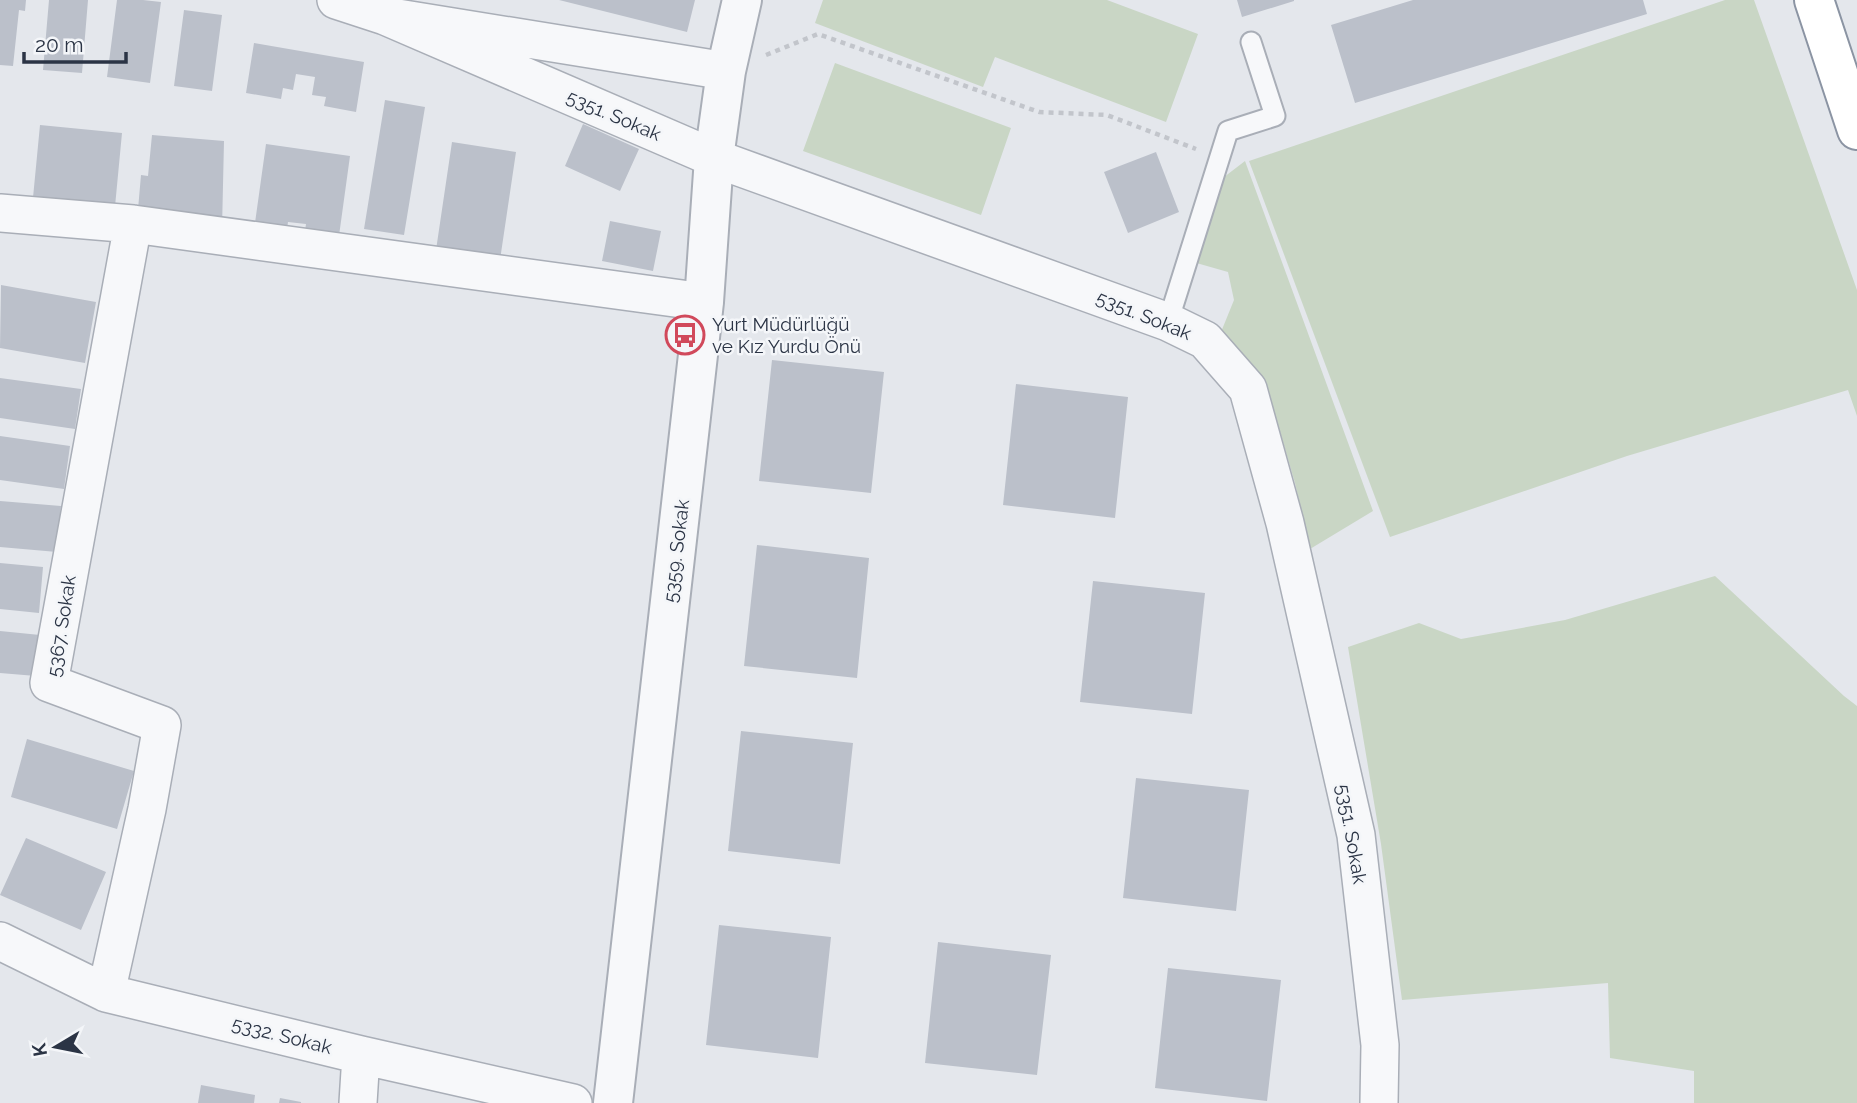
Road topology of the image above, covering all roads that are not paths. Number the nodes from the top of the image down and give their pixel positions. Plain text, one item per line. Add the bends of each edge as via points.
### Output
1 (336, 0) edge
2 (742, 0) edge
3 (1814, 0) edge
4 (1821, 0) edge
5 (384, 16) junction
6 (1251, 42) dead end
7 (726, 71) junction
8 (1857, 80) edge
9 (1857, 130) edge
10 (714, 158) junction
11 (0, 213) edge
12 (133, 224) junction
13 (704, 302) junction
14 (1168, 322) junction
15 (0, 941) edge
16 (106, 993) junction
17 (361, 1055) junction
18 (358, 1103) edge
19 (572, 1103) edge
20 (613, 1103) edge
21 (1379, 1103) edge

1 - 5 street
2 - 7 street, 5359. Sokak
3 - 9 highway
4 - 8 highway
5 - 7 street
5 - 10 street, 5351. Sokak
6 - 14 lane via 1275,116 1228,131
7 - 10 street, 5359. Sokak
10 - 13 street, 5359. Sokak
10 - 14 street, 5351. Sokak
11 - 12 street
12 - 13 street
12 - 16 street, 5367. Sokak via 49,683 162,724
13 - 20 street, 5359. Sokak
14 - 21 street, 5351. Sokak via 1205,340 1248,389 1285,523 1356,835 1380,1045
15 - 16 street, 5332. Sokak
16 - 17 street, 5332. Sokak
17 - 18 street
17 - 19 street, 5332. Sokak

